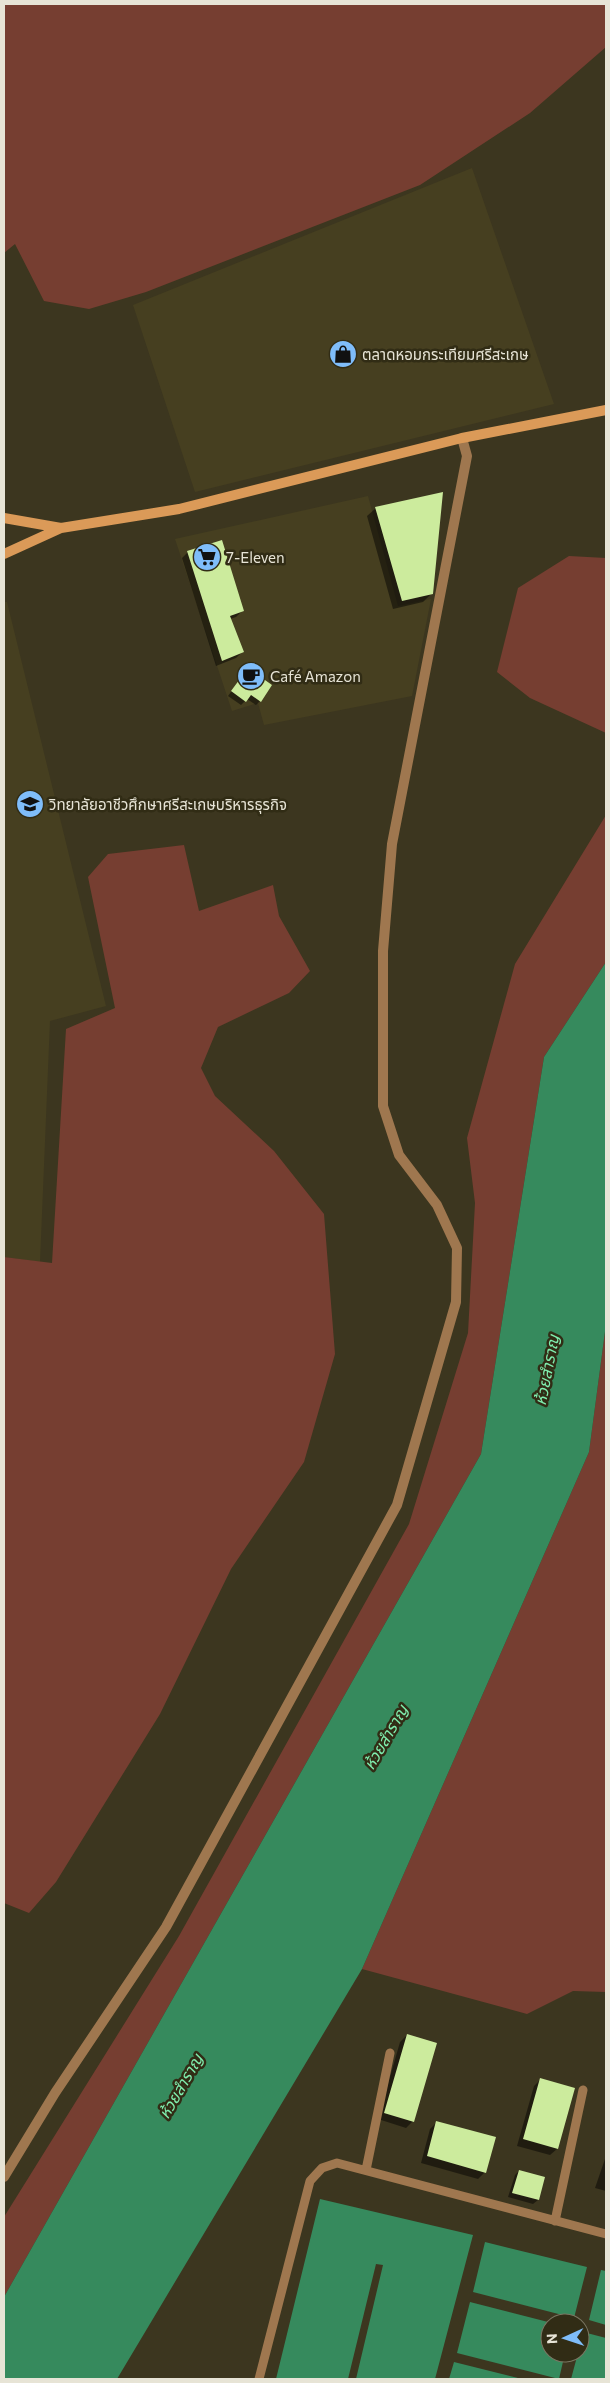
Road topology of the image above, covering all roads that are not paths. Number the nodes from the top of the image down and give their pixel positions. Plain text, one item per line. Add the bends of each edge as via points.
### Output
1 (606, 410) edge
2 (462, 438) junction
3 (4, 518) edge
4 (61, 528) junction
5 (4, 554) edge
6 (390, 2053) dead end
7 (583, 2090) dead end
8 (366, 2170) junction
9 (4, 2177) edge
10 (555, 2221) junction
11 (606, 2234) edge
12 (260, 2379) edge

1 - 2 street
2 - 4 street via 179,508
2 - 9 street via 467,456 392,844 383,951 383,1106 399,1155 437,1205 457,1248 456,1302 397,1505 166,1927
3 - 4 street
4 - 5 street
6 - 8 lane
7 - 10 lane
8 - 10 lane
8 - 12 lane via 337,2163 322,2168 310,2181
10 - 11 lane

